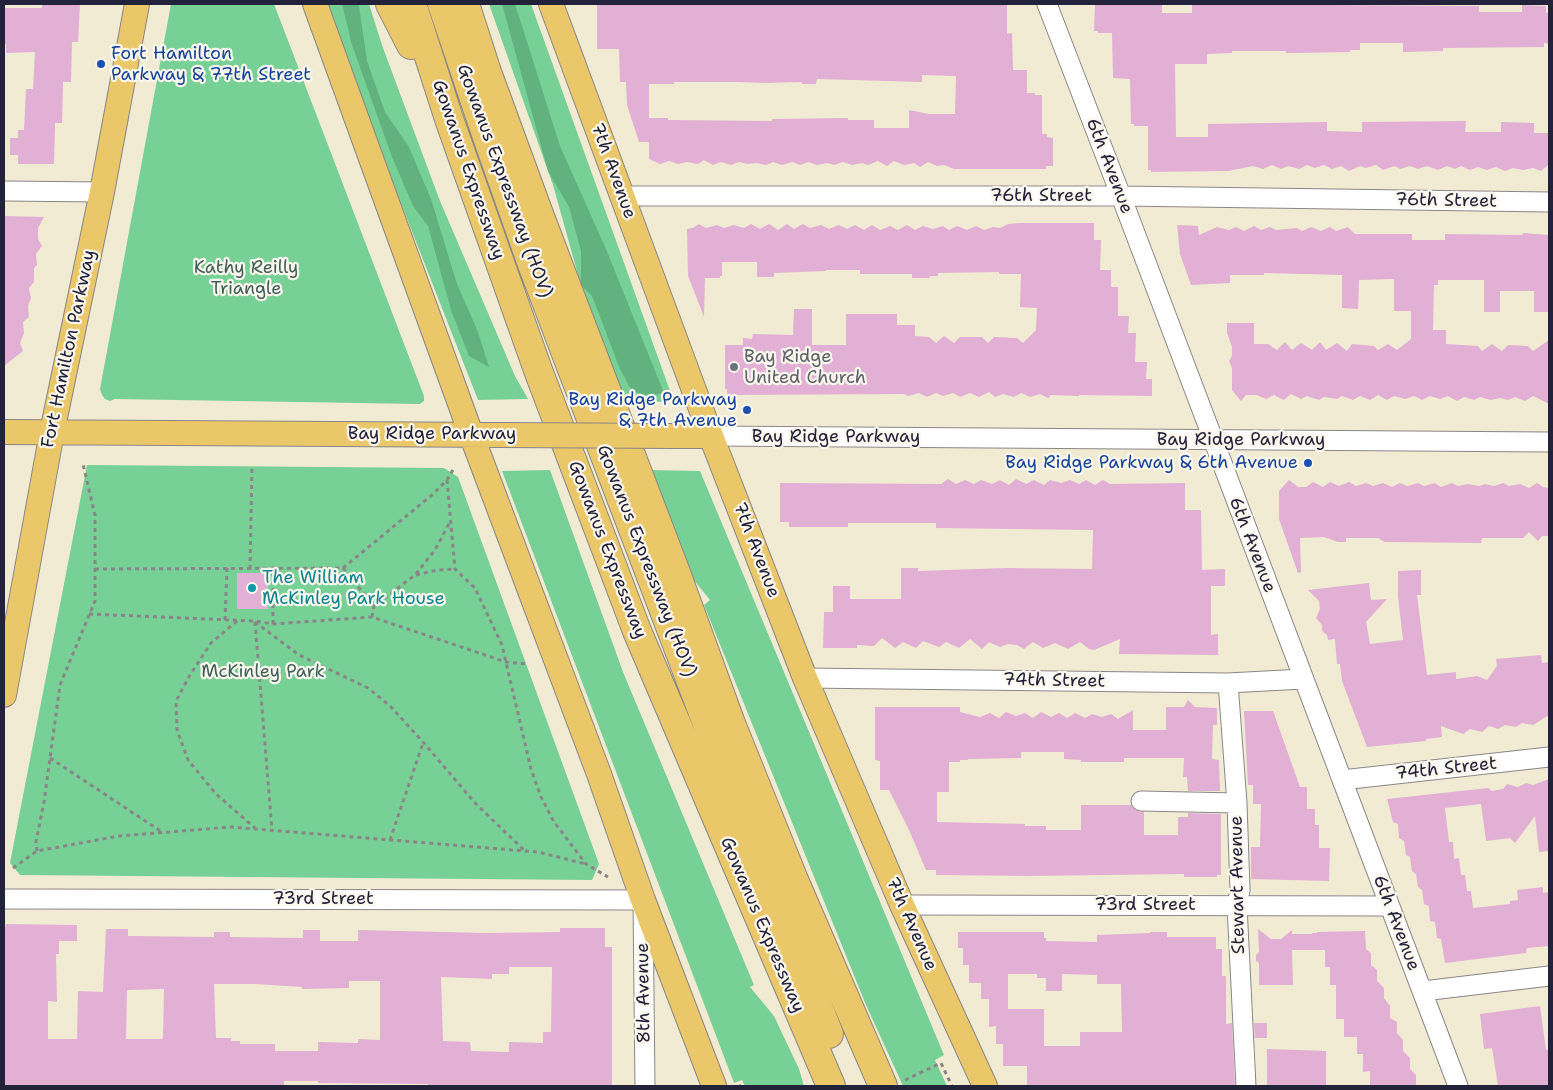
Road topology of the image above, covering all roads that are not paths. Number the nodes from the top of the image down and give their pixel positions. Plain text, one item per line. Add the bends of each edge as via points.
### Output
1 (137, 4) edge
2 (316, 4) edge
3 (390, 4) edge
4 (412, 4) edge
5 (442, 4) edge
6 (465, 4) edge
7 (551, 4) edge
8 (1047, 4) edge
9 (449, 119) junction
10 (4, 191) edge
11 (102, 192) junction
12 (622, 196) junction
13 (1121, 196) junction
14 (1549, 202) edge
15 (4, 432) edge
16 (52, 432) junction
17 (471, 434) junction
18 (711, 436) junction
19 (1212, 440) junction
20 (1549, 442) edge
21 (637, 631) junction
22 (806, 678) junction
23 (1303, 679) junction
24 (5, 682) edge
25 (1228, 683) junction
26 (1549, 757) edge
27 (1342, 780) junction
28 (1141, 801) dead end
29 (1237, 803) junction
30 (4, 898) edge
31 (643, 900) junction
32 (902, 905) junction
33 (1237, 906) junction
34 (1389, 906) junction
35 (1549, 976) edge
36 (1422, 992) junction
37 (891, 1084) edge
38 (645, 1086) edge
39 (714, 1086) edge
40 (812, 1086) edge
41 (831, 1086) edge
42 (849, 1086) edge
43 (986, 1086) edge
44 (1246, 1086) edge
45 (1458, 1086) edge

1 - 11 main road, Fort Hamilton Parkway
2 - 17 main road
3 - 9 highway
4 - 9 highway, Gowanus Expressway
5 - 42 highway, Gowanus Expressway (HOV) via 533,267
6 - 37 highway via 539,214 730,721 794,880
7 - 12 main road, 7th Avenue
8 - 13 street, 6th Avenue
9 - 21 highway, Gowanus Expressway via 538,370
10 - 11 street
11 - 16 main road, Fort Hamilton Parkway
12 - 13 street, 76th Street
12 - 18 main road, 7th Avenue
13 - 14 street, 76th Street
13 - 19 street, 6th Avenue
15 - 16 main road, Bay Ridge Parkway
16 - 17 main road, Bay Ridge Parkway
16 - 24 main road, Fort Hamilton Parkway
17 - 18 main road, Bay Ridge Parkway, bridge
17 - 31 main road
18 - 19 street, Bay Ridge Parkway
18 - 22 main road, 7th Avenue
19 - 20 street, Bay Ridge Parkway
19 - 23 street, 6th Avenue
21 - 40 highway via 672,745
21 - 41 highway, Gowanus Expressway
22 - 25 street, 74th Street
22 - 32 main road, 7th Avenue
23 - 25 street, 74th Street
23 - 27 street, 6th Avenue
25 - 29 street, Stewart Avenue
26 - 27 street, 74th Street
27 - 34 street, 6th Avenue
28 - 29 street
29 - 33 street, Stewart Avenue via 1240,890
30 - 31 street, 73rd Street
31 - 38 street, 8th Avenue
31 - 39 main road
32 - 33 street, 73rd Street
32 - 43 main road, 7th Avenue
33 - 34 street, 73rd Street
33 - 44 street, Stewart Avenue
34 - 36 street, 6th Avenue
35 - 36 street
36 - 45 street, 6th Avenue

